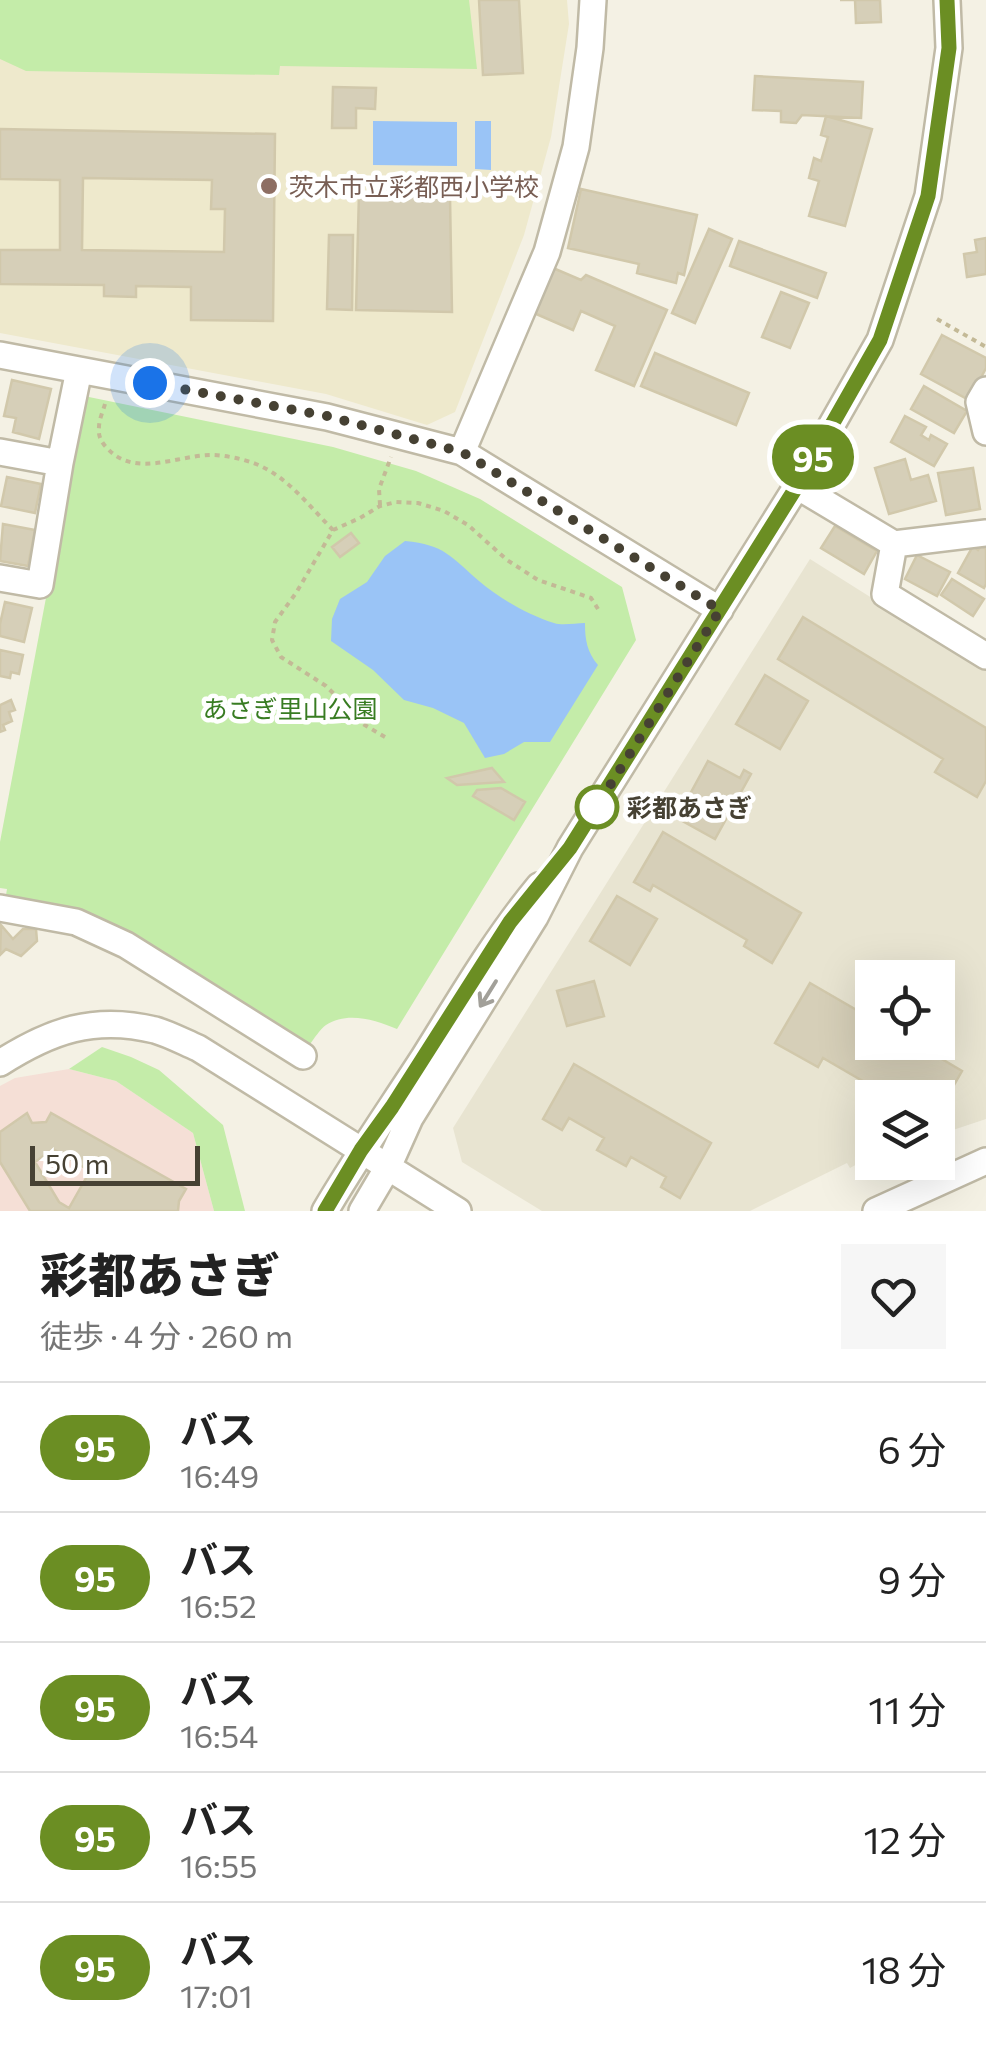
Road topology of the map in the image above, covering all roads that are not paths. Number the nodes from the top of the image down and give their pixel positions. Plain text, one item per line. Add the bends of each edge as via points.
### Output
1 (593, 0) edge
2 (947, 0) edge
3 (0, 355) edge
4 (79, 370) junction
5 (986, 390) edge
6 (986, 432) edge
7 (0, 452) edge
8 (462, 452) junction
9 (60, 463) junction
10 (797, 486) junction
11 (986, 532) edge
12 (894, 544) junction
13 (0, 578) edge
14 (720, 610) junction
15 (986, 656) edge
16 (570, 848) junction
17 (0, 908) edge
18 (303, 1056) dead end
19 (0, 1063) edge
20 (361, 1150) junction
21 (986, 1161) edge
22 (388, 1167) junction
23 (930, 1199) edge
24 (325, 1211) edge
25 (362, 1211) edge
26 (458, 1211) edge
27 (876, 1211) edge

1 - 8 street via 576,147 547,252
2 - 10 street via 949,48 928,196 880,340
3 - 4 street
4 - 8 street via 327,416
4 - 9 street
5 - 6 street via 979,402
7 - 9 street
8 - 14 street
9 - 13 street via 40,585
10 - 12 street
10 - 14 street
11 - 12 street
12 - 15 street via 885,594
14 - 16 street
16 - 20 street via 510,922
16 -> 22 street via 536,917 410,1118
17 - 18 street via 76,922 126,944
19 - 20 street via 60,1031 113,1023 157,1030 198,1048
20 - 22 street
20 - 24 street
21 - 23 street
22 - 25 street
22 - 26 street
23 - 27 street

